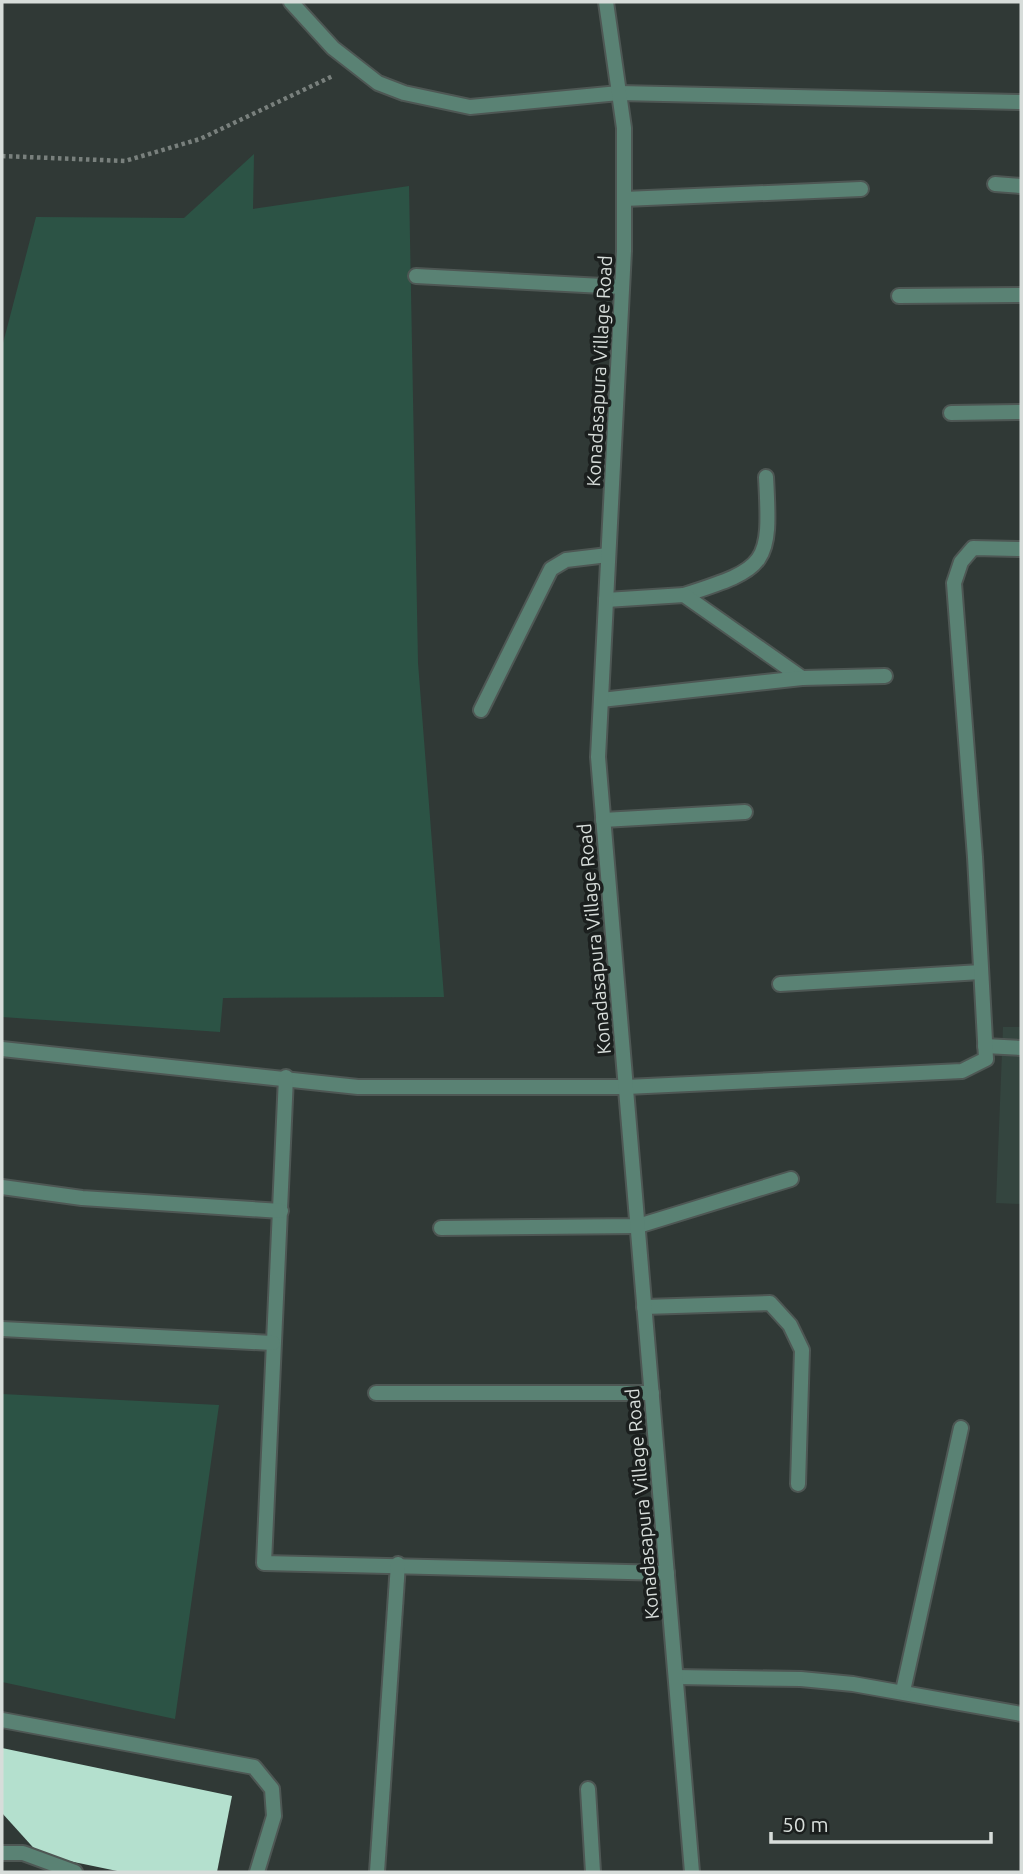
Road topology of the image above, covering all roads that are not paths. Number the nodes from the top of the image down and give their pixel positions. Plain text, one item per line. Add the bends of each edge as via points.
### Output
1 (291, 2) edge
2 (606, 2) edge
3 (619, 93) junction
4 (1021, 102) edge
5 (995, 184) dead end
6 (1021, 186) edge
7 (861, 190) dead end
8 (624, 199) junction
9 (416, 276) dead end
10 (622, 286) junction
11 (1021, 295) edge
12 (899, 296) dead end
13 (1021, 412) edge
14 (951, 413) dead end
15 (766, 477) dead end
16 (1021, 549) edge
17 (608, 555) junction
18 (684, 595) junction
19 (606, 600) junction
20 (885, 677) dead end
21 (802, 678) junction
22 (601, 700) junction
23 (481, 710) dead end
24 (745, 812) dead end
25 (603, 820) junction
26 (981, 972) junction
27 (780, 984) dead end
28 (985, 1046) junction
29 (1021, 1048) edge
30 (2, 1049) edge
31 (286, 1077) junction
32 (626, 1087) junction
33 (791, 1180) dead end
34 (2, 1187) edge
35 (281, 1211) junction
36 (638, 1226) junction
37 (441, 1228) dead end
38 (645, 1307) junction
39 (2, 1329) edge
40 (273, 1343) junction
41 (376, 1393) dead end
42 (652, 1393) junction
43 (961, 1429) dead end
44 (798, 1484) dead end
45 (398, 1564) junction
46 (667, 1573) junction
47 (676, 1676) junction
48 (903, 1691) junction
49 (1021, 1714) edge
50 (2, 1720) edge
51 (588, 1789) dead end
52 (2, 1853) edge
53 (75, 1872) edge
54 (257, 1872) edge
55 (377, 1872) edge
56 (593, 1872) edge
57 (692, 1872) edge

1 - 3 street via 354,66 378,83 404,93 470,107
2 - 3 street, Konadasapura Village Road
3 - 4 street
3 - 8 street, Konadasapura Village Road
5 - 6 street
7 - 8 street
8 - 10 street, Konadasapura Village Road
9 - 10 street
10 - 17 street, Konadasapura Village Road
11 - 12 street
13 - 14 street
15 - 18 street via 769,531 762,558 733,579
16 - 26 street via 972,548 954,583
17 - 19 street, Konadasapura Village Road
17 - 23 street via 566,560 551,569
18 - 19 street
18 - 21 street
19 - 22 street, Konadasapura Village Road
20 - 21 street
21 - 22 street
22 - 25 street, Konadasapura Village Road via 598,757
24 - 25 street
25 - 32 street, Konadasapura Village Road
26 - 27 street
26 - 28 street
28 - 29 street
28 - 32 street via 986,1059 962,1071
30 - 31 street
31 - 32 street via 358,1087
31 - 35 street
32 - 36 street, Konadasapura Village Road
33 - 36 street
34 - 35 street via 82,1198
35 - 40 street
36 - 37 street
36 - 38 street, Konadasapura Village Road
38 - 42 street, Konadasapura Village Road
38 - 44 street via 770,1303 790,1325 802,1350
39 - 40 street
40 - 45 street via 264,1563
41 - 42 street
42 - 46 street, Konadasapura Village Road
43 - 48 street
45 - 46 street
45 - 55 street
46 - 47 street, Konadasapura Village Road
47 - 48 street via 801,1679
47 - 57 street, Konadasapura Village Road
48 - 49 street
50 - 54 street via 254,1767 272,1789 274,1816
51 - 56 street
52 - 53 street via 23,1853

